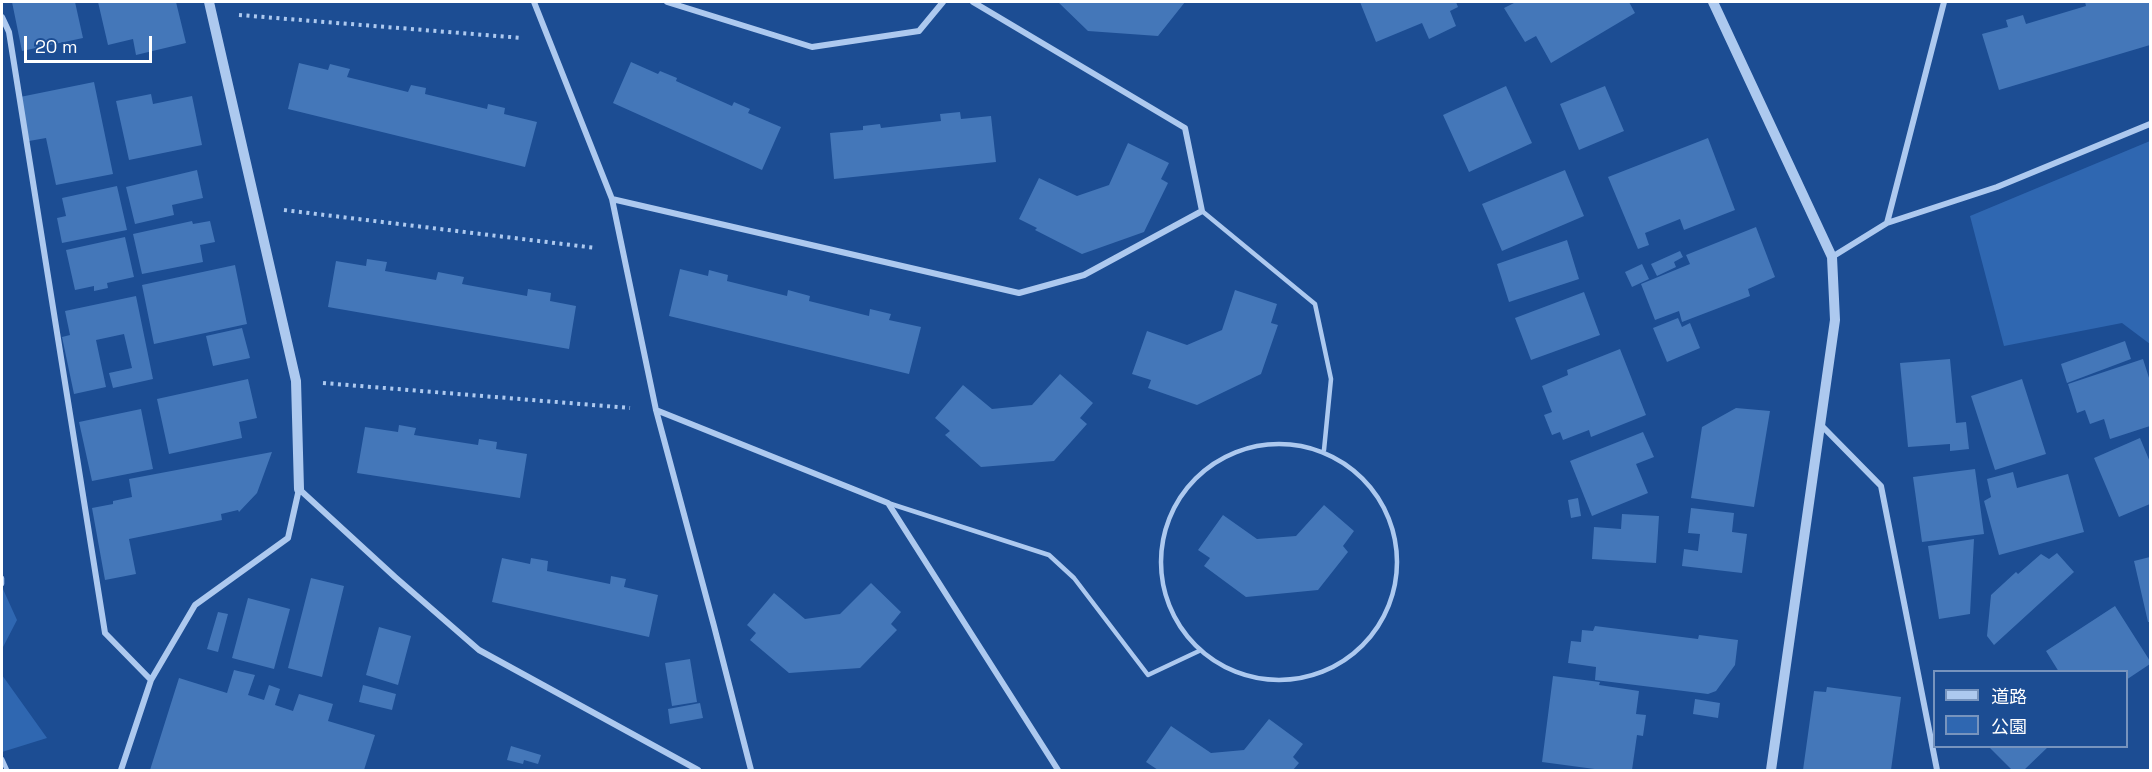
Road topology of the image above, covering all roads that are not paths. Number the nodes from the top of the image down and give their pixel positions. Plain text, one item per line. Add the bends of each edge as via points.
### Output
1 (209, 2) edge
2 (534, 2) edge
3 (667, 2) edge
4 (943, 2) edge
5 (973, 2) edge
6 (1713, 2) edge
7 (1944, 2) edge
8 (2, 17) edge
9 (2151, 124) edge
10 (612, 199) junction
11 (1202, 211) junction
12 (1887, 223) junction
13 (1832, 257) junction
14 (656, 410) junction
15 (1821, 425) junction
16 (1324, 450) junction
17 (299, 489) junction
18 (888, 502) junction
19 (2, 578) edge
20 (2, 584) edge
21 (1199, 651) junction
22 (151, 680) junction
23 (2, 759) edge
24 (7, 771) edge
25 (121, 771) edge
26 (698, 771) edge
27 (750, 771) edge
28 (1058, 771) edge
29 (1771, 771) edge
30 (1937, 771) edge

1 - 17 street via 296,381
2 - 10 street
3 - 4 street via 812,47 918,31
5 - 11 street via 1185,129
6 - 13 street
7 - 12 street
8 - 22 street via 9,32 105,633
9 - 12 street via 1997,187
10 - 11 street via 1019,293 1084,275
10 - 14 street
11 - 16 lane via 1315,304 1331,379
12 - 13 street
13 - 15 street via 1835,320
14 - 18 street
14 - 27 street
15 - 29 street
15 - 30 street via 1881,486
16 - 21 lane via 1294,442 1228,453 1206,467 1178,497 1163,531 1163,592 1182,632
16 - 21 lane via 1370,482 1390,514 1394,602 1382,625 1354,656 1316,676 1262,680
17 - 22 street via 288,538 195,605
17 - 26 street via 479,650
18 - 21 lane via 1049,555 1074,578 1148,675
18 - 28 street
19 - 20 lane
22 - 25 street
23 - 24 lane

